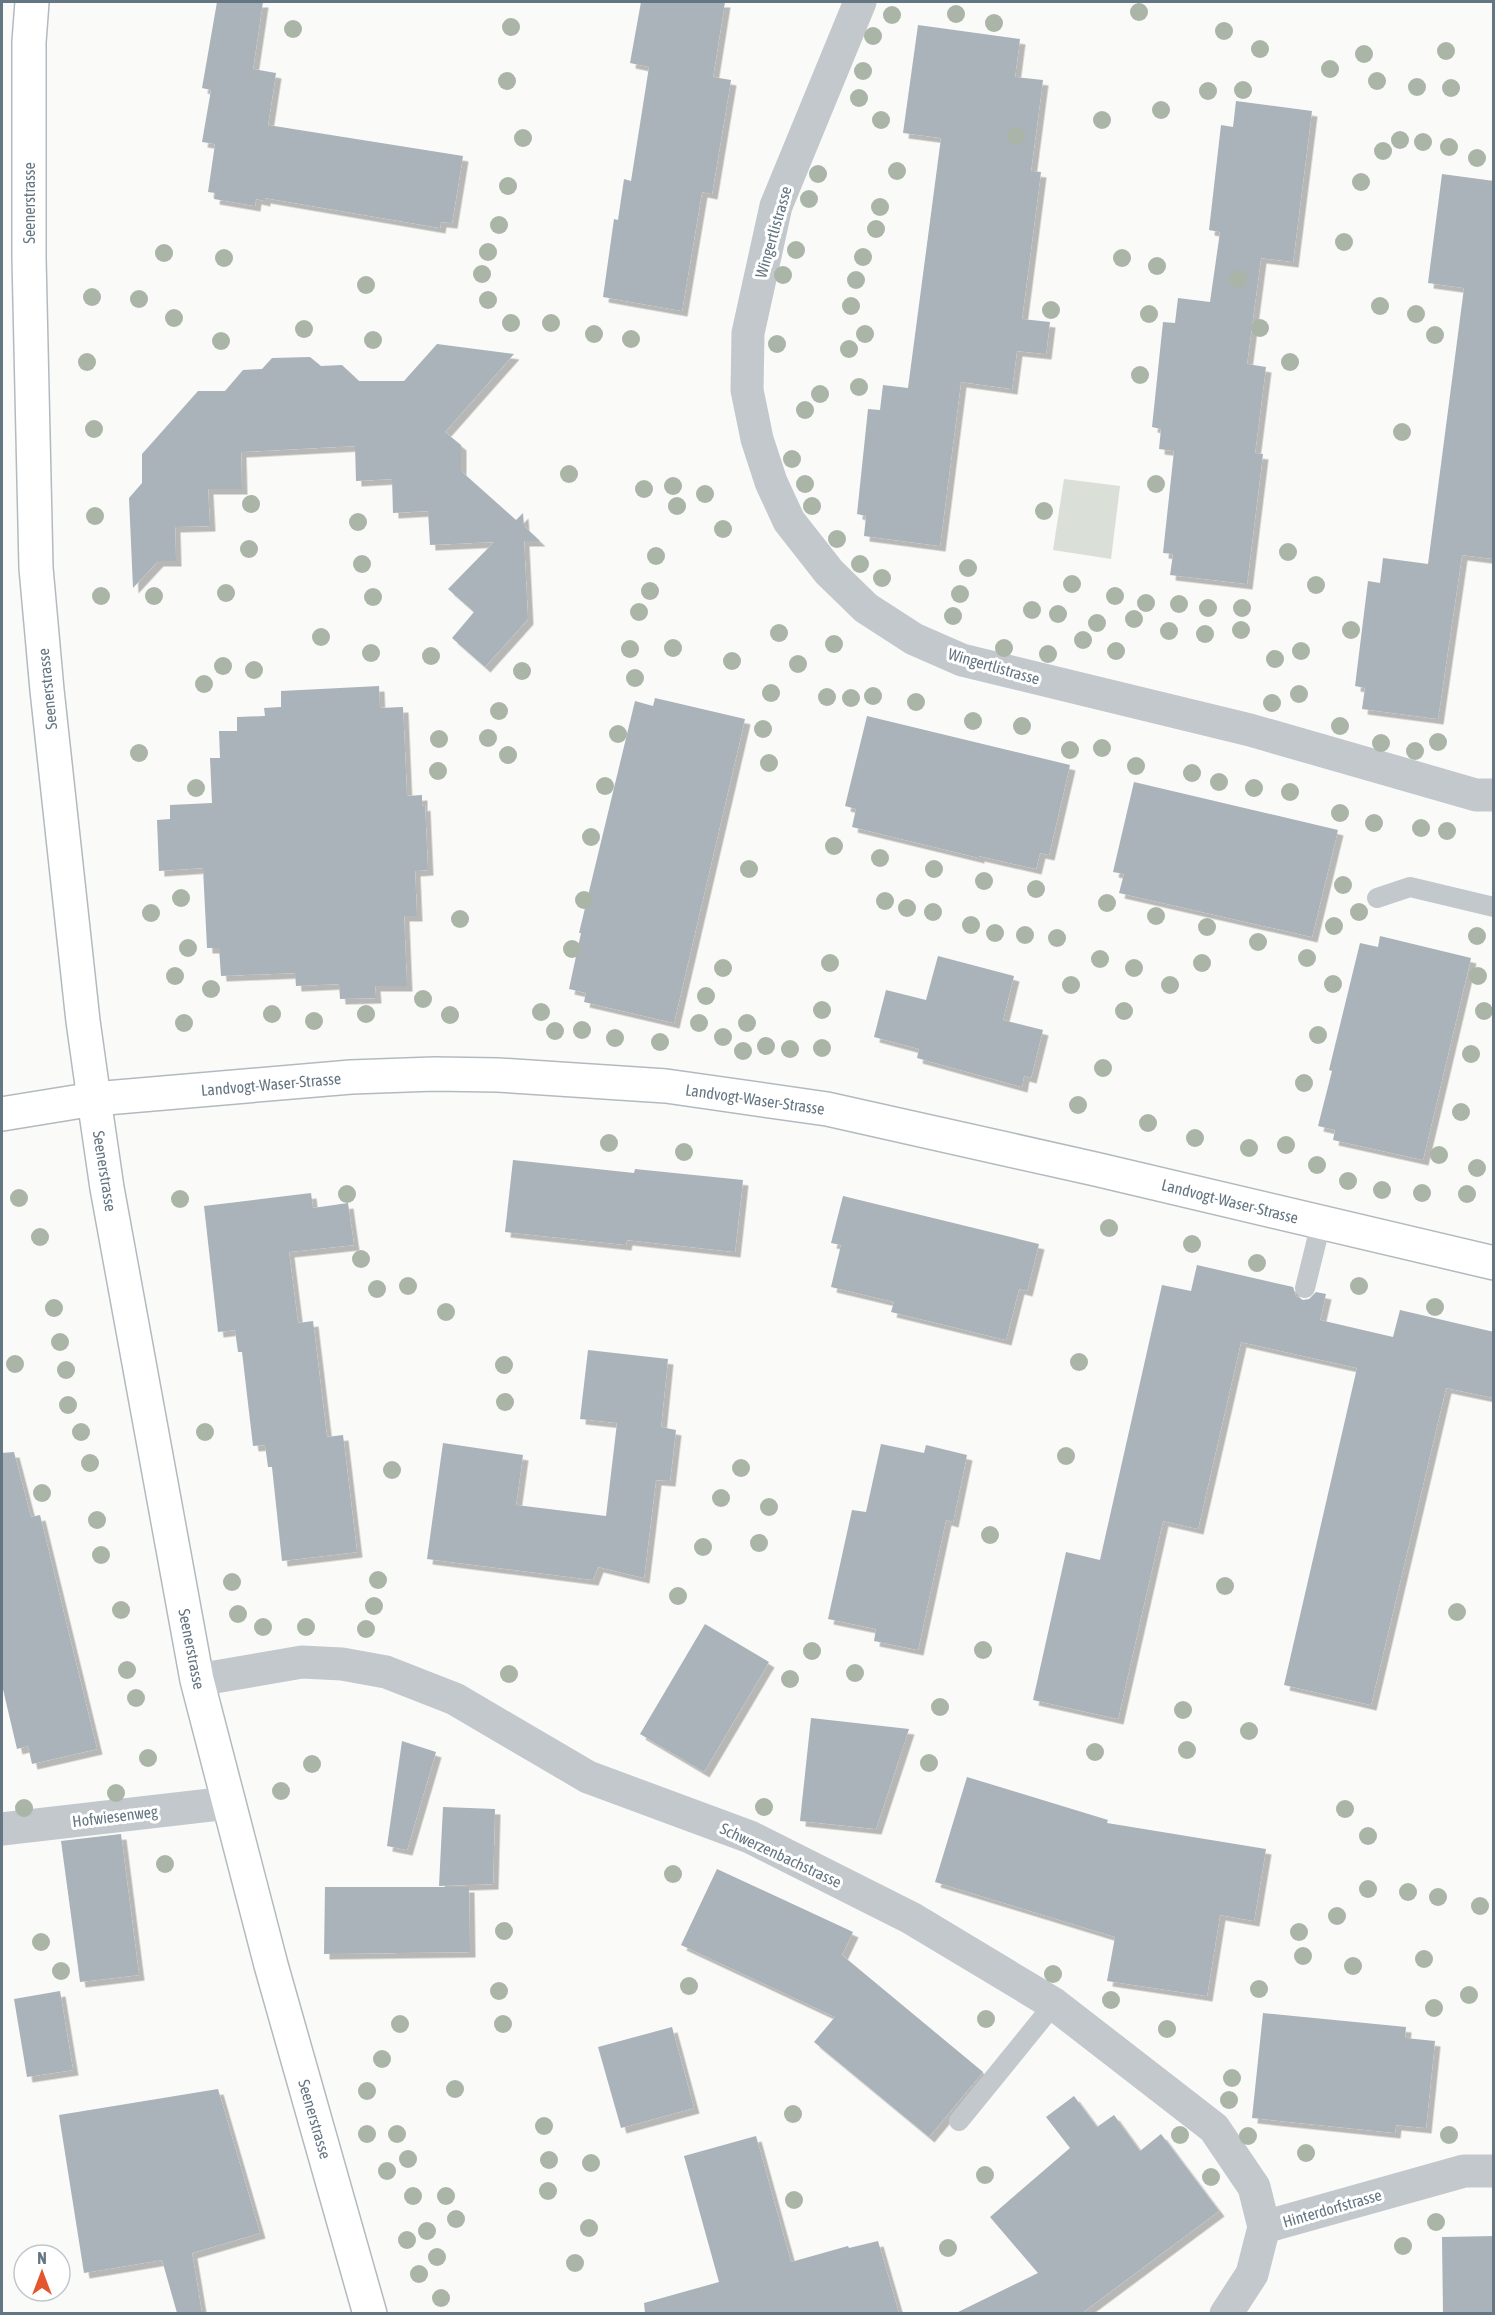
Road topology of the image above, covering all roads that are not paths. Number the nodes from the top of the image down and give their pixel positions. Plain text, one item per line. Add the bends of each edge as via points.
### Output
1 (32, 2) edge
2 (860, 2) edge
3 (1494, 795) edge
4 (1377, 898) dead end
5 (1494, 907) edge
6 (94, 1099) junction
7 (2, 1114) edge
8 (1321, 1223) junction
9 (1494, 1263) edge
10 (1305, 1288) dead end
11 (197, 1680) junction
12 (228, 1803) junction
13 (2, 1829) edge
14 (1054, 2004) junction
15 (959, 2121) dead end
16 (1494, 2170) edge
17 (1264, 2227) junction
18 (370, 2313) edge
19 (1226, 2313) edge

1 - 6 main road, Seenerstrasse via 28,258 36,568
2 - 3 street, Wingertlistrasse via 776,206 748,333 747,390 757,439 789,521 830,572 866,608 914,639 962,660 1250,730 1476,795
4 - 5 lane via 1410,887
6 - 7 main road, Landvogt-Waser-Strasse
6 - 8 main road, Landvogt-Waser-Strasse via 351,1077 434,1074 666,1086 826,1109
6 - 11 main road, Seenerstrasse
8 - 9 main road, Landvogt-Waser-Strasse
8 - 10 lane
11 - 12 main road, Seenerstrasse
11 - 14 street, Schwerzenbachstrasse via 302,1662 386,1672 455,1699 588,1777 760,1842 911,1918
12 - 13 street, Hofwiesenweg
12 - 18 main road, Seenerstrasse
14 - 15 lane
14 - 17 street, Schwerzenbachstrasse via 1214,2128 1254,2187
16 - 17 street, Hinterdorfstrasse via 1464,2171
17 - 19 street, Hinterdorfstrasse via 1252,2274

